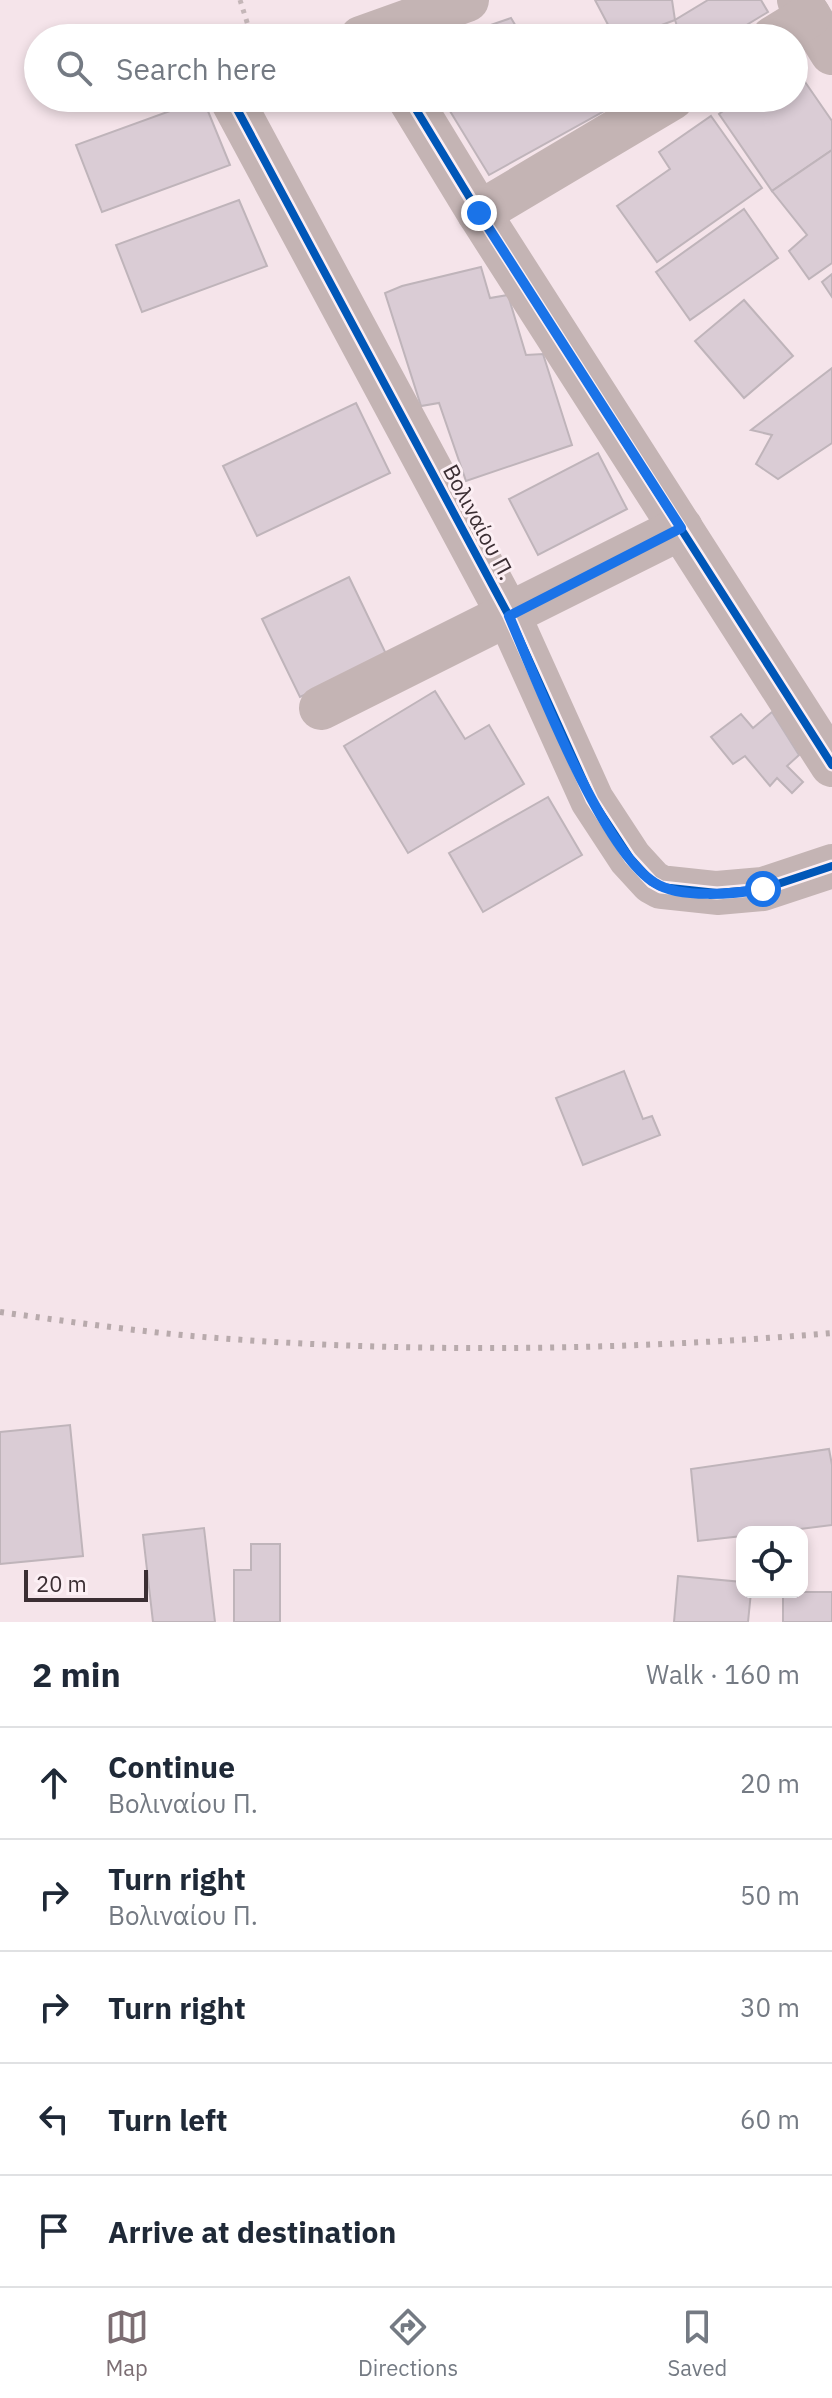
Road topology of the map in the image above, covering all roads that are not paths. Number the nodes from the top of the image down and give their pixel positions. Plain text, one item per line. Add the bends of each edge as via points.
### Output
1 (467, 0) edge
2 (403, 24) edge
3 (808, 31) edge
4 (832, 53) edge
5 (239, 112) edge
6 (418, 112) edge
7 (649, 112) edge
8 (479, 213) junction
9 (681, 528) junction
10 (509, 616) junction
11 (321, 708) dead end
12 (832, 765) edge
13 (832, 866) edge

1 - 2 street
3 - 4 street
5 - 10 street, Βολιναίου Π.
6 - 8 street
7 - 8 street
8 - 9 street
9 - 10 street
9 - 12 street
10 - 11 street
10 - 13 street, Βολιναίου Π. via 592,800 652,882 688,892 735,893 780,885

